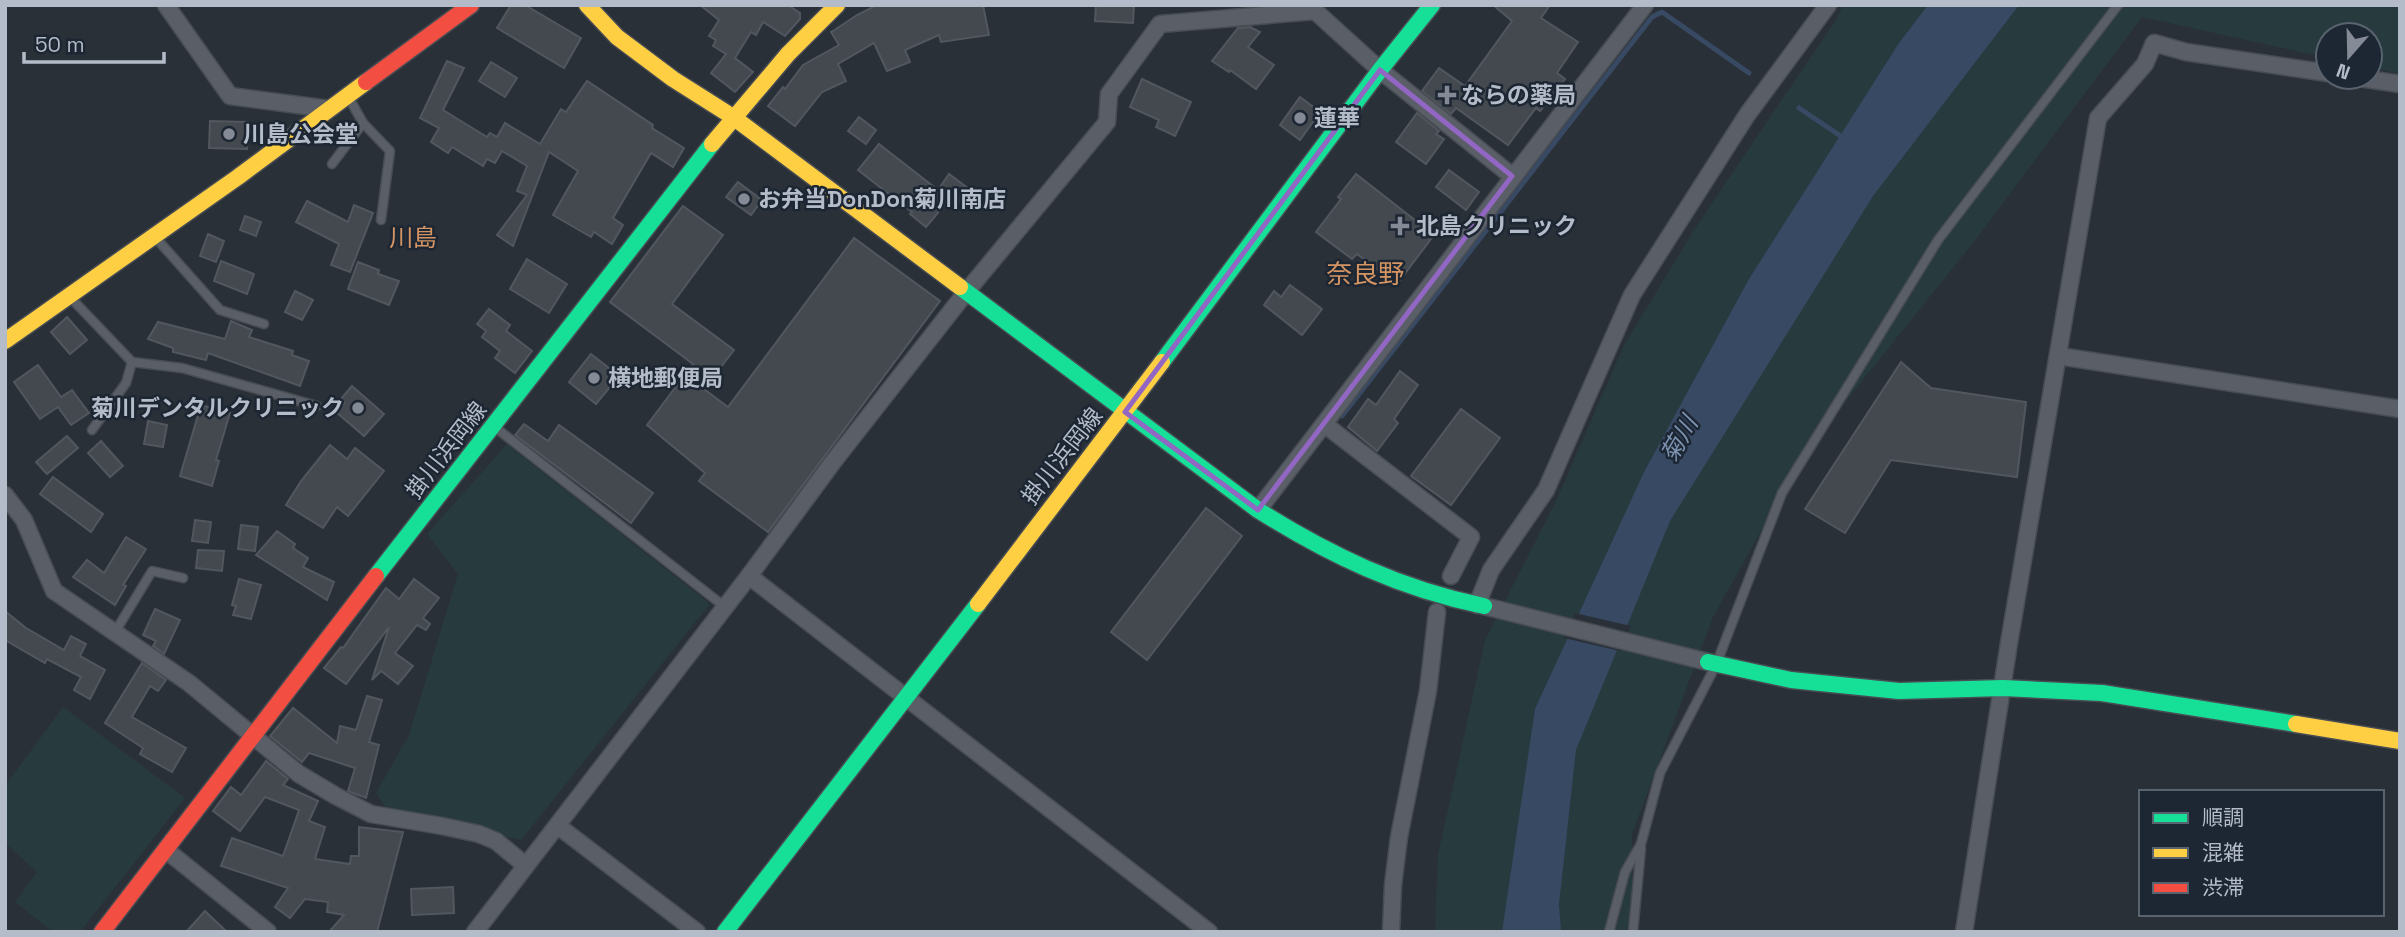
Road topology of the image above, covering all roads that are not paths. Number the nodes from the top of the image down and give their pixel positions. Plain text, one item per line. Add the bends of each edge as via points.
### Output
1 (166, 5) edge
2 (471, 5) edge
3 (587, 5) edge
4 (1432, 5) edge
5 (1645, 5) edge
6 (1828, 5) edge
7 (2118, 5) edge
8 (830, 7) edge
9 (1315, 8) edge
10 (1380, 70) junction
11 (2314, 71) edge
12 (348, 96) junction
13 (330, 109) junction
14 (733, 117) junction
15 (363, 123) junction
16 (332, 164) dead end
17 (1512, 176) junction
18 (381, 219) dead end
19 (154, 236) junction
20 (967, 291) junction
21 (70, 296) junction
22 (5, 319) edge
23 (264, 324) dead end
24 (11, 338) edge
25 (2059, 356) junction
26 (132, 362) junction
27 (317, 406) dead end
28 (2400, 409) edge
29 (1125, 412) junction
30 (1324, 424) junction
31 (493, 426) junction
32 (92, 430) dead end
33 (5, 495) edge
34 (1258, 510) junction
35 (749, 576) junction
36 (1451, 576) dead end
37 (183, 578) dead end
38 (1481, 606) junction
39 (725, 607) junction
40 (1437, 612) dead end
41 (115, 632) junction
42 (1712, 664) junction
43 (2003, 688) junction
44 (906, 697) junction
45 (252, 735) junction
46 (2400, 741) edge
47 (558, 827) junction
48 (1641, 844) junction
49 (166, 850) junction
50 (525, 865) junction
51 (260, 929) edge
52 (102, 932) edge
53 (475, 932) edge
54 (697, 932) edge
55 (725, 932) edge
56 (1209, 932) edge
57 (1391, 932) edge
58 (1609, 932) edge
59 (1633, 932) edge
60 (1964, 932) edge

1 - 13 street via 230,96
2 - 12 main road
3 - 14 main road via 617,37
4 - 10 main road, 掛川浜岡線
5 - 17 street
6 - 38 street via 1747,115 1632,295 1546,490 1491,570
7 - 42 lane via 1938,240 1782,493
8 - 14 main road, 掛川浜岡線
9 - 10 street
9 - 20 street via 1160,24 1109,94 1107,121
10 - 17 street
10 - 29 main road, 掛川浜岡線
11 - 25 street via 2154,43 2145,64 2098,118
12 - 13 main road
12 - 15 lane
13 - 19 main road
14 - 20 main road
14 - 31 main road, 掛川浜岡線
15 - 16 lane
15 - 18 lane via 390,150
17 - 30 street
19 - 21 main road
19 - 23 lane via 219,310
20 - 29 main road
20 - 35 street
21 - 24 main road
21 - 26 lane
22 - 24 street
25 - 28 street
25 - 43 street
26 - 27 lane via 182,368
26 - 32 lane via 126,383
29 - 34 main road
29 - 44 main road, 掛川浜岡線
30 - 34 street
30 - 36 street via 1471,537
31 - 39 lane
31 - 45 main road, 掛川浜岡線
33 - 41 street via 24,520 54,591
34 - 38 main road via 1322,549 1373,572
35 - 39 street
35 - 44 street
37 - 41 lane via 152,571
38 - 42 street
39 - 47 street
40 - 57 street via 1428,691 1399,837
41 - 45 street via 189,683
42 - 43 main road via 1791,680 1899,691
42 - 48 lane via 1660,773
43 - 46 main road via 2102,694
43 - 60 street
44 - 55 main road, 掛川浜岡線
44 - 56 street
45 - 49 main road, 掛川浜岡線
45 - 50 street via 299,774 371,814 479,834 496,841
47 - 50 street
47 - 54 street
48 - 58 lane via 1625,872
48 - 59 lane
49 - 51 street
49 - 52 main road, 掛川浜岡線
50 - 53 street

